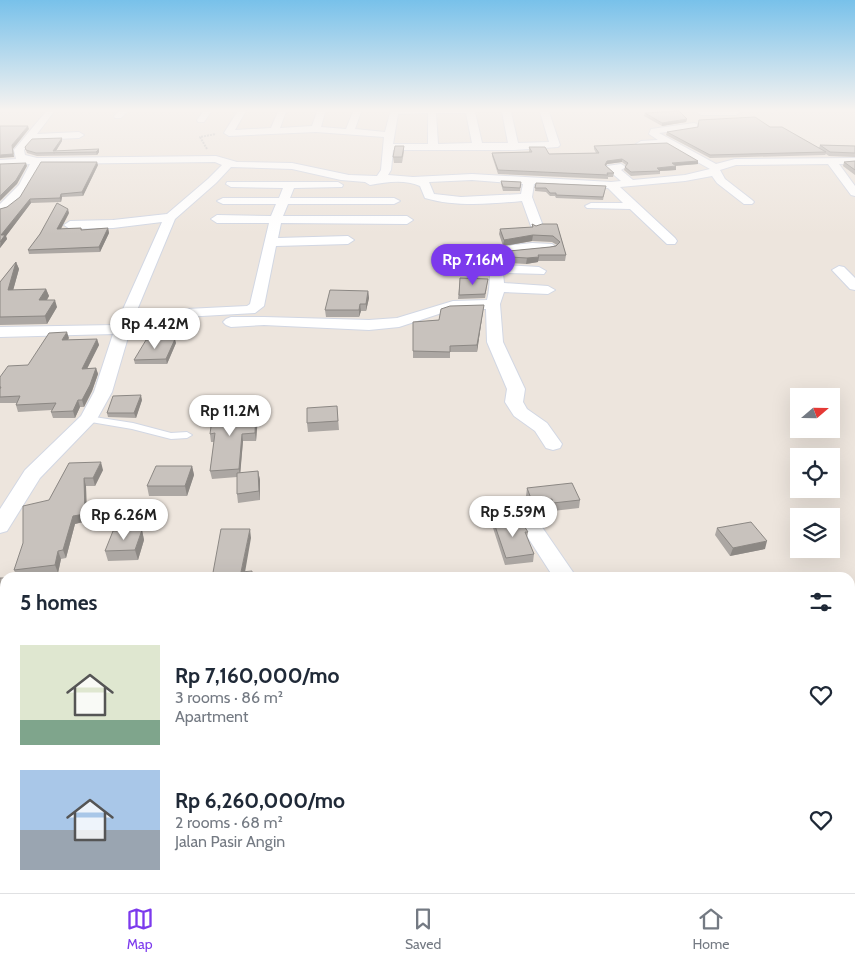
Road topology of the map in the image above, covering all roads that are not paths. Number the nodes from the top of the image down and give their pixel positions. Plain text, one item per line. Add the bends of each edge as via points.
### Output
1 (19, 151) edge
2 (388, 151) edge
3 (682, 151) edge
4 (36, 161) junction
5 (855, 161) edge
6 (831, 162) junction
7 (0, 163) edge
8 (228, 164) junction
9 (621, 167) dead end
10 (715, 170) junction
11 (380, 180) junction
12 (410, 180) junction
13 (533, 181) junction
14 (631, 183) junction
15 (231, 184) dead end
16 (290, 185) junction
17 (611, 186) junction
18 (22, 190) junction
19 (7, 191) edge
20 (855, 193) edge
21 (526, 197) junction
22 (223, 201) dead end
23 (282, 201) junction
24 (394, 201) dead end
25 (748, 202) dead end
26 (591, 206) dead end
27 (633, 206) junction
28 (0, 209) edge
29 (170, 217) junction
30 (217, 219) dead end
31 (407, 220) dead end
32 (275, 221) junction
33 (70, 225) dead end
34 (537, 226) edge
35 (348, 240) dead end
36 (671, 241) dead end
37 (271, 242) junction
38 (552, 248) edge
39 (496, 269) junction
40 (839, 270) dead end
41 (539, 271) dead end
42 (855, 286) edge
43 (498, 287) junction
44 (548, 290) dead end
45 (494, 304) junction
46 (123, 325) junction
47 (0, 332) edge
48 (88, 419) junction
49 (187, 435) dead end
50 (553, 444) dead end
51 (526, 519) dead end
52 (0, 526) edge
53 (562, 572) edge

1 - 4 street via 20,157
2 - 11 street via 386,170
3 - 10 street
4 - 7 street
4 - 8 street via 216,159
4 - 18 street
5 - 6 street
6 - 10 street via 735,162
6 - 20 street
8 - 11 street via 303,168 337,177
8 - 29 street
9 - 14 street via 611,168
10 - 14 street via 685,178
10 - 25 street via 720,181
11 - 12 street
11 - 16 street via 362,184
12 - 13 street via 472,177
12 - 21 street via 426,184 429,196 433,198
13 - 17 street
13 - 21 street
14 - 17 street
15 - 16 street
16 - 23 street
17 - 27 street
18 - 19 street
18 - 28 street
21 - 34 street
22 - 23 street
23 - 24 street
23 - 32 street
26 - 27 street
27 - 36 street
29 - 33 street
29 - 46 street
30 - 32 street
31 - 32 street
32 - 37 street
35 - 37 street
37 - 46 street via 257,306 250,310 166,314
38 - 39 street via 508,250 501,253
39 - 41 street
39 - 43 street
40 - 42 street
43 - 44 street
43 - 45 street
45 - 46 street via 453,305 399,322 369,325 264,321
45 - 50 street via 495,342 516,389 514,402 520,412 541,426
46 - 47 street
46 - 48 street via 103,392
48 - 49 lane via 171,436
48 - 52 street via 32,474
51 - 53 street

